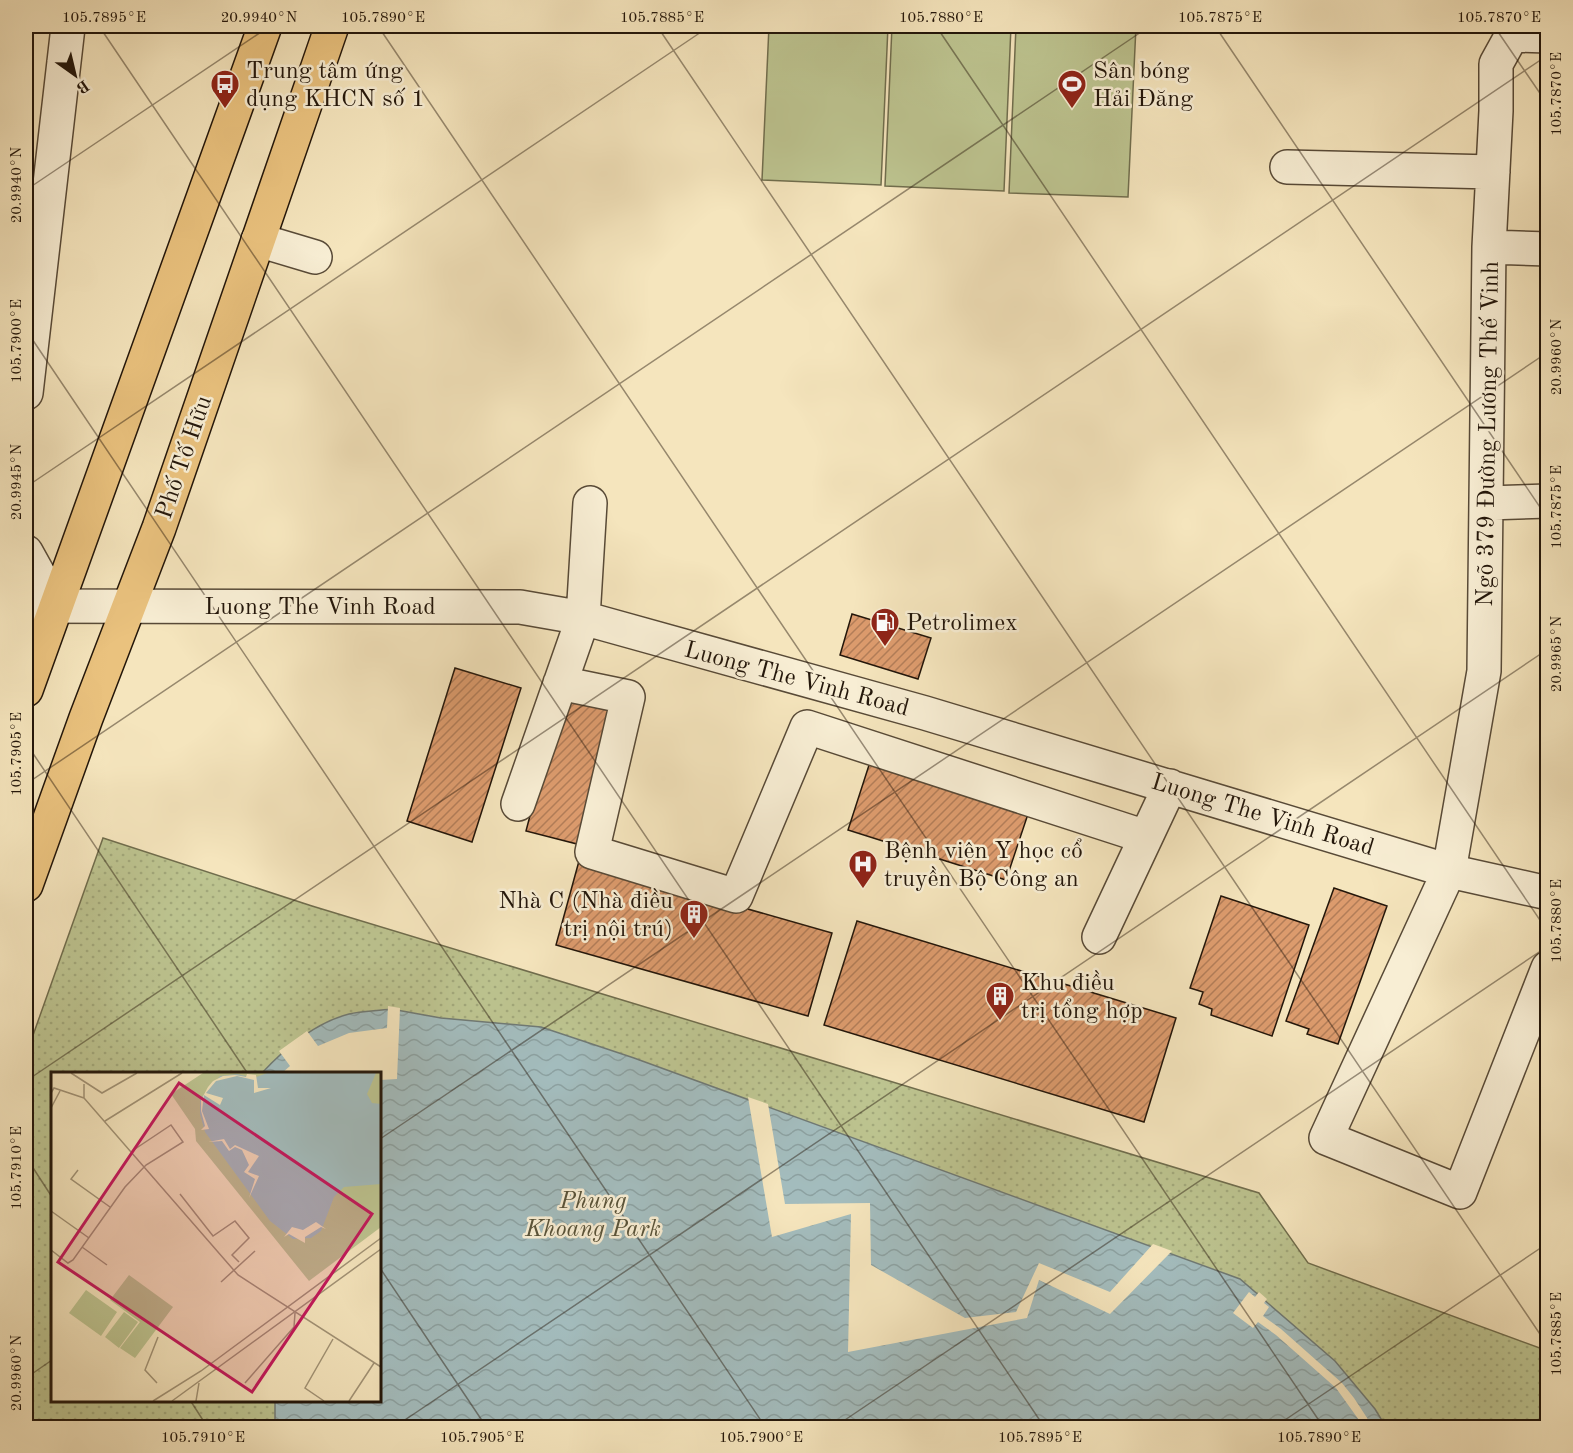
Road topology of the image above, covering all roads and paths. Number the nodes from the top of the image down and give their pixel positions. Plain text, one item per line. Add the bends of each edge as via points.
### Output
1 (266, 26) edge
2 (332, 26) edge
3 (68, 27) dead end
4 (1548, 36) edge
5 (1287, 167) dead end
6 (1493, 172) junction
7 (258, 240) junction
8 (1489, 247) junction
9 (1548, 249) edge
10 (315, 257) dead end
11 (26, 393) edge
12 (1548, 501) edge
13 (590, 503) dead end
14 (1487, 503) junction
15 (26, 552) edge
16 (41, 606) edge
17 (130, 606) junction
18 (583, 618) junction
19 (560, 683) junction
20 (26, 690) edge
21 (1170, 786) junction
22 (518, 804) dead end
23 (1146, 837) junction
24 (1449, 871) junction
25 (26, 885) edge
26 (1548, 893) edge
27 (1099, 937) dead end
28 (1548, 968) edge

1 - 16 main road
2 - 7 main road, Phố Tố Hữu
3 - 11 street
4 - 6 street, Ngõ 379 Đường Lương Thế Vinh via 1512,35 1496,64
5 - 6 street
6 - 8 street, Ngõ 379 Đường Lương Thế Vinh
7 - 10 street
7 - 17 main road, Phố Tố Hữu
8 - 9 street
8 - 14 street, Ngõ 379 Đường Lương Thế Vinh
12 - 14 street
13 - 18 street
14 - 24 street, Ngõ 379 Đường Lương Thế Vinh via 1484,671
15 - 16 street
16 - 17 street, Luong The Vinh Road
16 - 20 main road
17 - 18 street, Luong The Vinh Road via 520,607
17 - 25 main road, Phố Tố Hữu
18 - 19 street
18 - 21 street, Luong The Vinh Road
19 - 22 street
19 - 23 street via 628,697 592,852 736,896 807,727
21 - 23 street
21 - 24 street, Luong The Vinh Road
23 - 27 street
24 - 26 street, Luong The Vinh Road
24 - 28 street, Ngõ 379 Đường Lương Thế Vinh via 1326,1138 1460,1192

